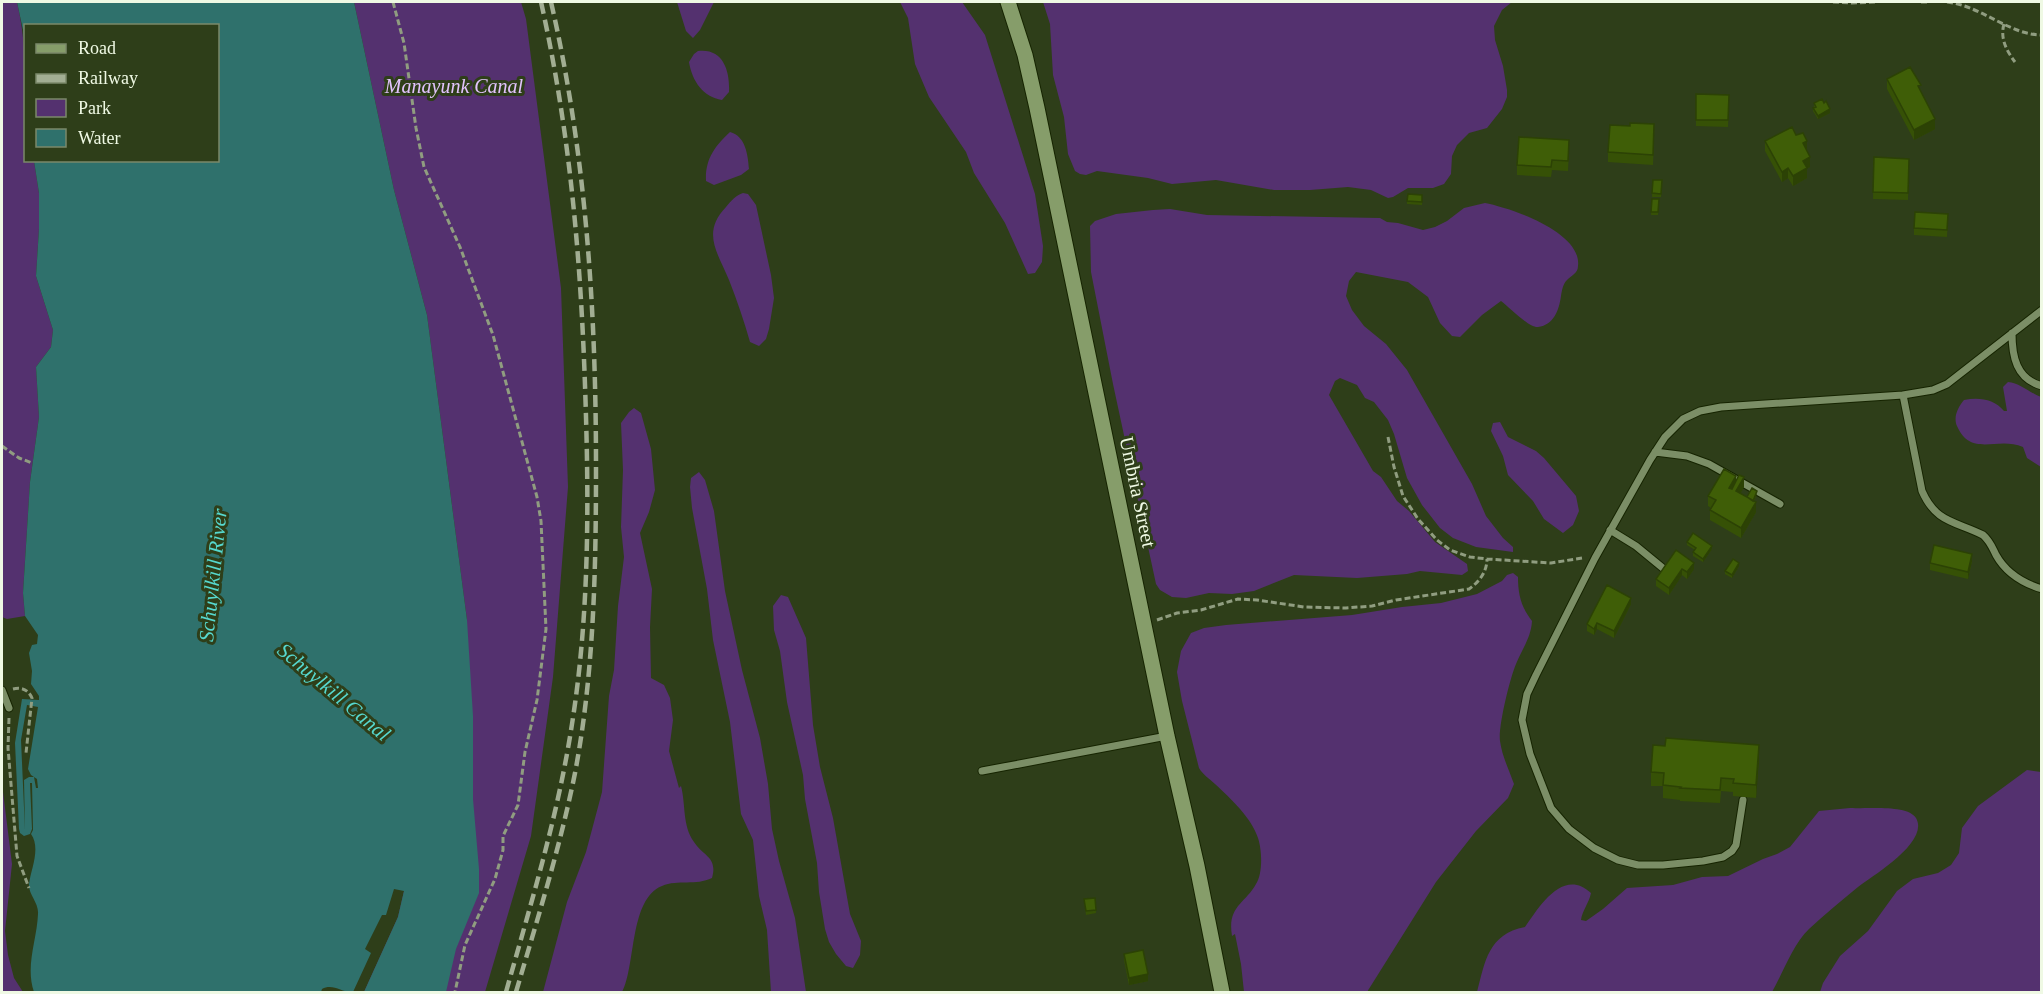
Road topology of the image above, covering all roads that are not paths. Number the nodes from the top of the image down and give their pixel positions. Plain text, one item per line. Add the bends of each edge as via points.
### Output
1 (1008, 2) edge
2 (2042, 310) edge
3 (2012, 333) junction
4 (2042, 386) edge
5 (1903, 395) junction
6 (1655, 452) junction
7 (1780, 504) dead end
8 (1610, 530) junction
9 (1664, 569) edge
10 (2042, 589) edge
11 (2, 690) edge
12 (9, 708) road end
13 (1167, 736) junction
14 (982, 771) dead end
15 (1743, 800) edge
16 (1222, 993) edge

1 - 13 main road, Umbria Street via 1035,98
2 - 3 lane
3 - 4 lane via 2014,362 2019,371
3 - 5 lane via 1947,384
5 - 6 lane via 1700,411 1683,418
5 - 10 lane via 1927,502 1940,517 1989,539 2012,575
6 - 7 lane via 1687,456 1709,464
6 - 8 lane
8 - 9 lane
8 - 15 lane via 1524,706 1522,720 1530,754 1551,808 1594,848 1638,865 1663,865 1728,854 1736,845
11 - 12 lane
13 - 14 lane
13 - 16 main road, Umbria Street

